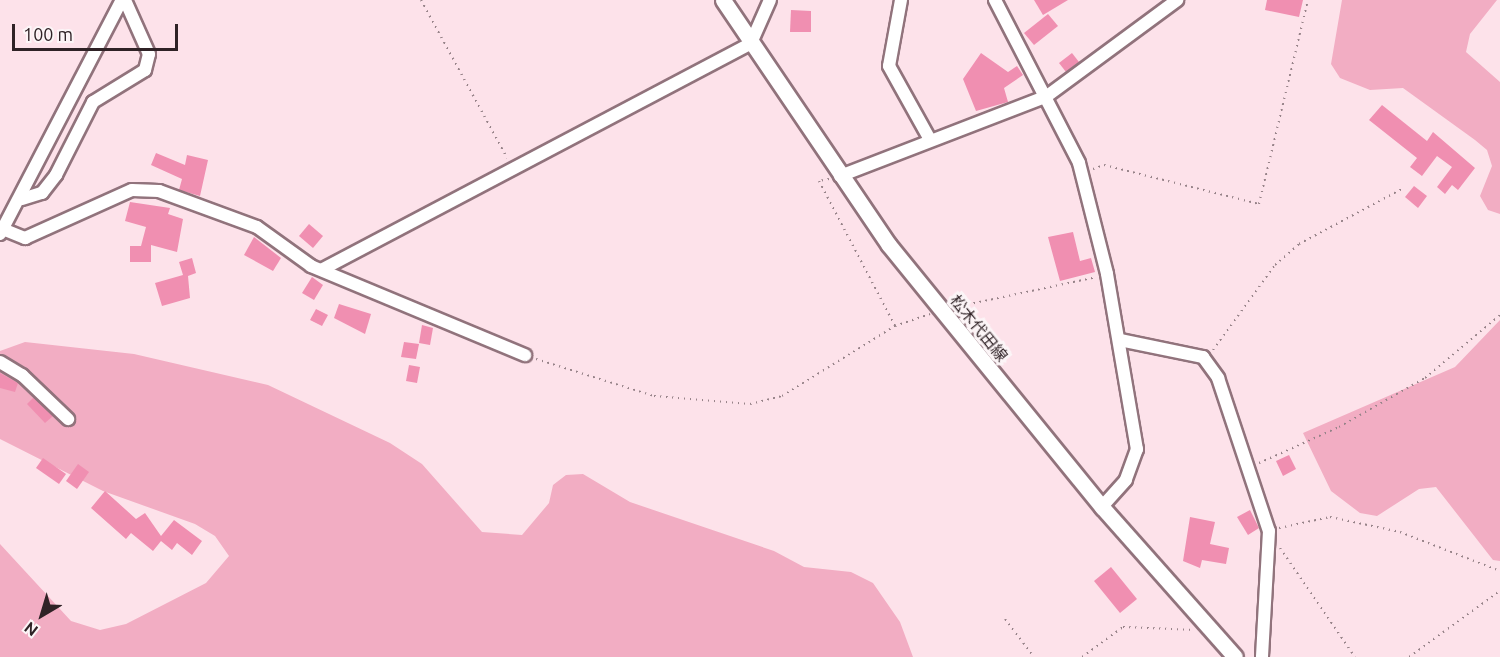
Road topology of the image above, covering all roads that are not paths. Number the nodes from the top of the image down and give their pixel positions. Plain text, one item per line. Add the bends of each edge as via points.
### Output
1 (124, 0) edge
2 (723, 0) edge
3 (770, 0) edge
4 (901, 0) edge
5 (995, 0) edge
6 (1177, 0) edge
7 (751, 43) junction
8 (1047, 96) junction
9 (929, 138) junction
10 (840, 176) junction
11 (22, 199) junction
12 (2, 232) edge
13 (323, 269) junction
14 (1120, 340) junction
15 (525, 355) road end
16 (0, 362) edge
17 (68, 419) dead end
18 (1102, 507) junction
19 (1234, 657) edge
20 (1262, 657) edge

1 - 11 street
1 - 11 street via 149,54 145,70 93,102 56,174 42,193
2 - 7 main road, 松木代田線
3 - 7 street
4 - 9 street via 889,66
5 - 8 street
6 - 8 street
7 - 10 main road, 松木代田線
7 - 13 street
8 - 9 street
8 - 14 street via 1081,172
9 - 10 street
10 - 18 main road, 松木代田線 via 941,311
11 - 12 street
12 - 13 street via 25,238 132,190 159,191 257,226 311,266
13 - 15 street
14 - 18 street via 1137,449 1126,480
14 - 20 street via 1203,357 1226,397 1268,528
16 - 17 street via 22,375
18 - 19 main road, 松木代田線

